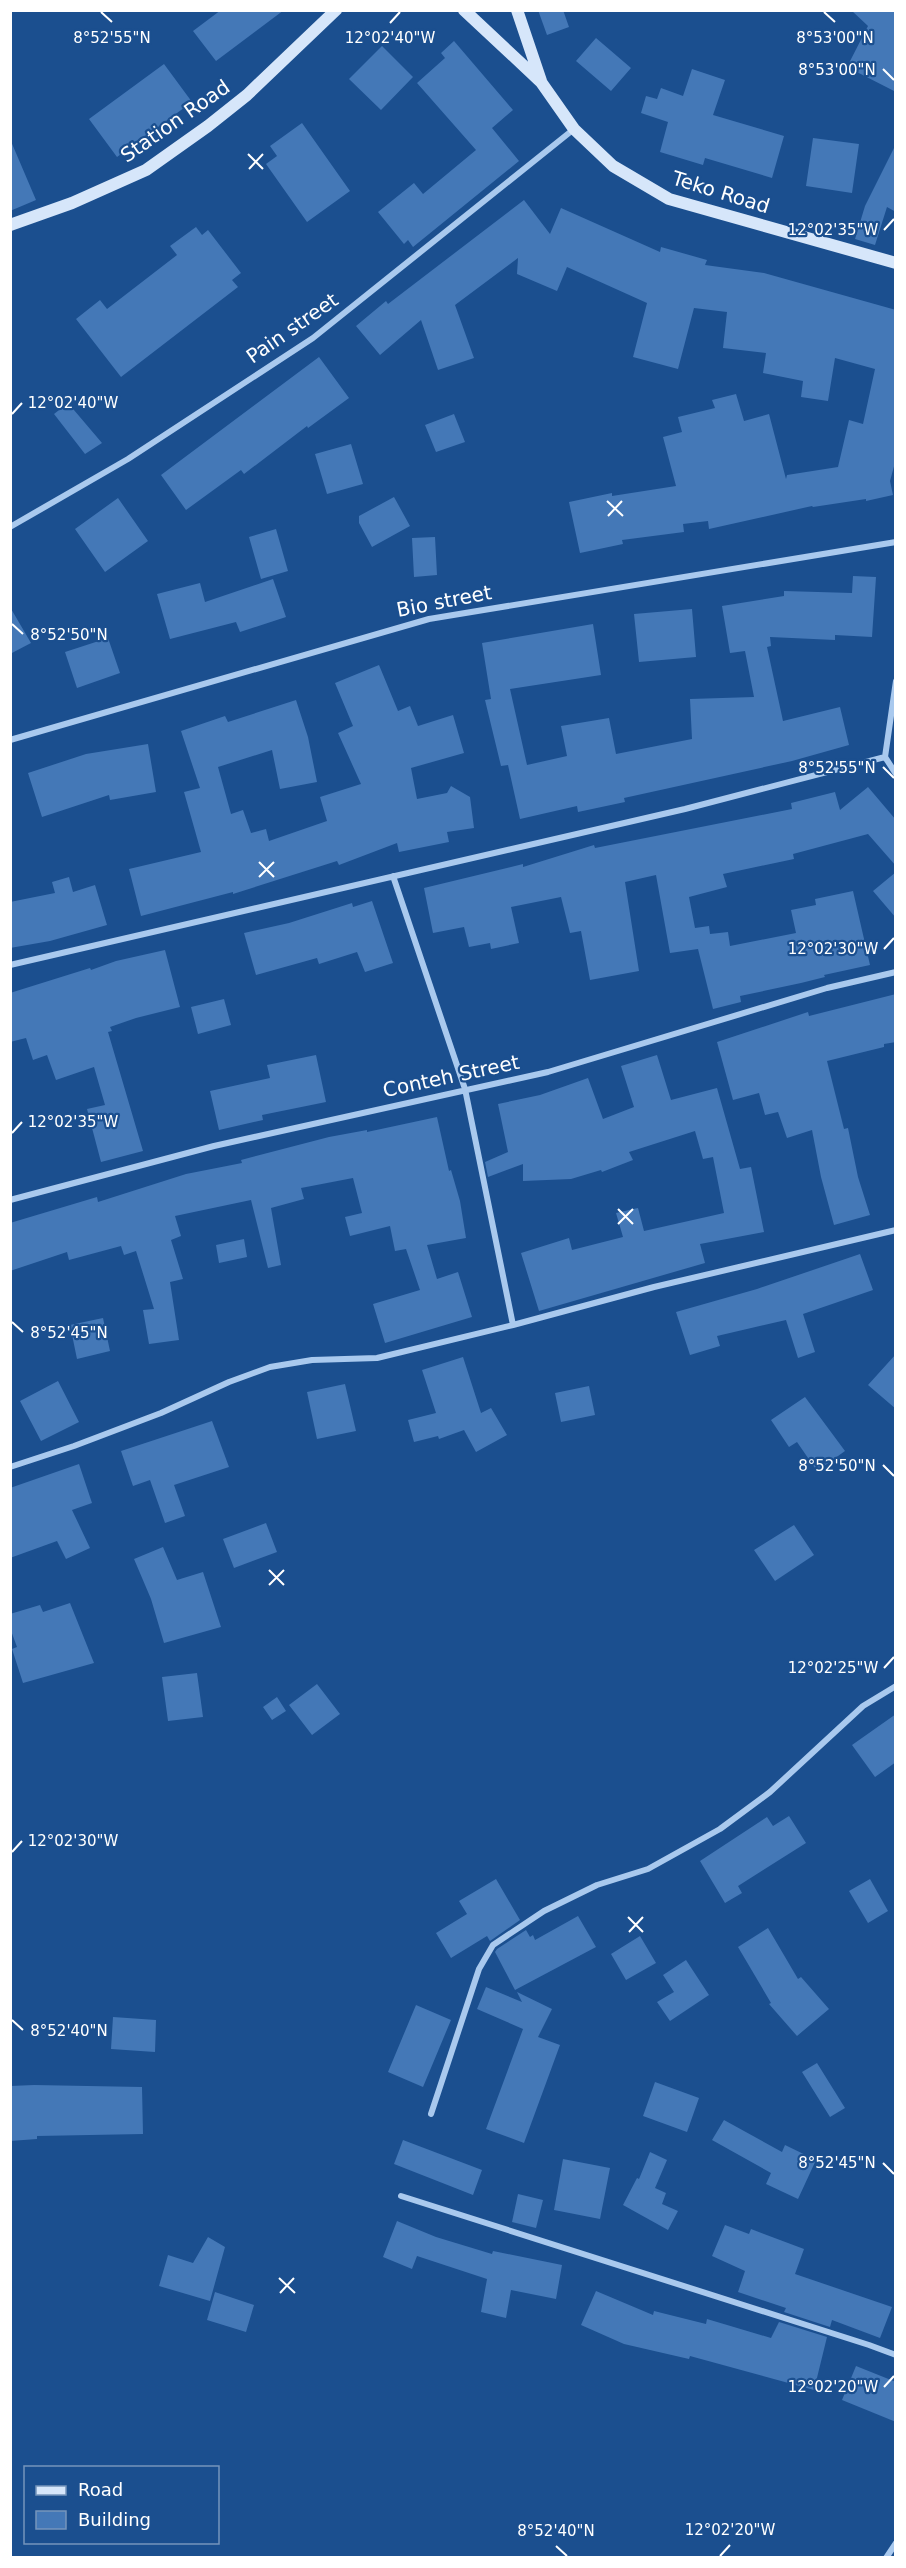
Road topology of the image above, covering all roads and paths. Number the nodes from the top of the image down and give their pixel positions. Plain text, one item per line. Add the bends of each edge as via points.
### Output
1 (336, 10) edge
2 (464, 10) edge
3 (517, 10) edge
4 (541, 82) junction
5 (574, 129) junction
6 (10, 225) edge
7 (896, 263) edge
8 (10, 527) edge
9 (896, 542) edge
10 (896, 681) edge
11 (10, 740) edge
12 (885, 756) junction
13 (896, 774) edge
14 (393, 876) junction
15 (10, 965) edge
16 (896, 972) edge
17 (465, 1089) junction
18 (10, 1200) edge
19 (896, 1230) edge
20 (513, 1325) junction
21 (10, 1467) edge
22 (896, 1686) edge
23 (431, 2114) dead end
24 (401, 2196) dead end
25 (896, 2355) edge
26 (896, 2543) edge
27 (886, 2558) edge

1 - 6 street, Station Road via 247,94 146,171
2 - 4 street, Teko Road
3 - 4 street, Teko Road
4 - 5 street, Teko Road
5 - 7 street, Teko Road via 613,166 669,199
5 - 8 street, Pain street via 313,338 128,459
9 - 11 street, Bio street via 429,619
10 - 12 street
12 - 13 street
12 - 14 street via 686,809
14 - 15 street
14 - 17 street
16 - 17 street, Conteh Street via 827,988 548,1072
17 - 18 street, Conteh Street via 214,1146
17 - 20 street
19 - 20 street
20 - 21 street via 377,1358 312,1360 270,1367 161,1413
22 - 23 street via 863,1706 770,1792 720,1829 648,1869 597,1885 544,1911 493,1945 479,1969
24 - 25 street
26 - 27 street

